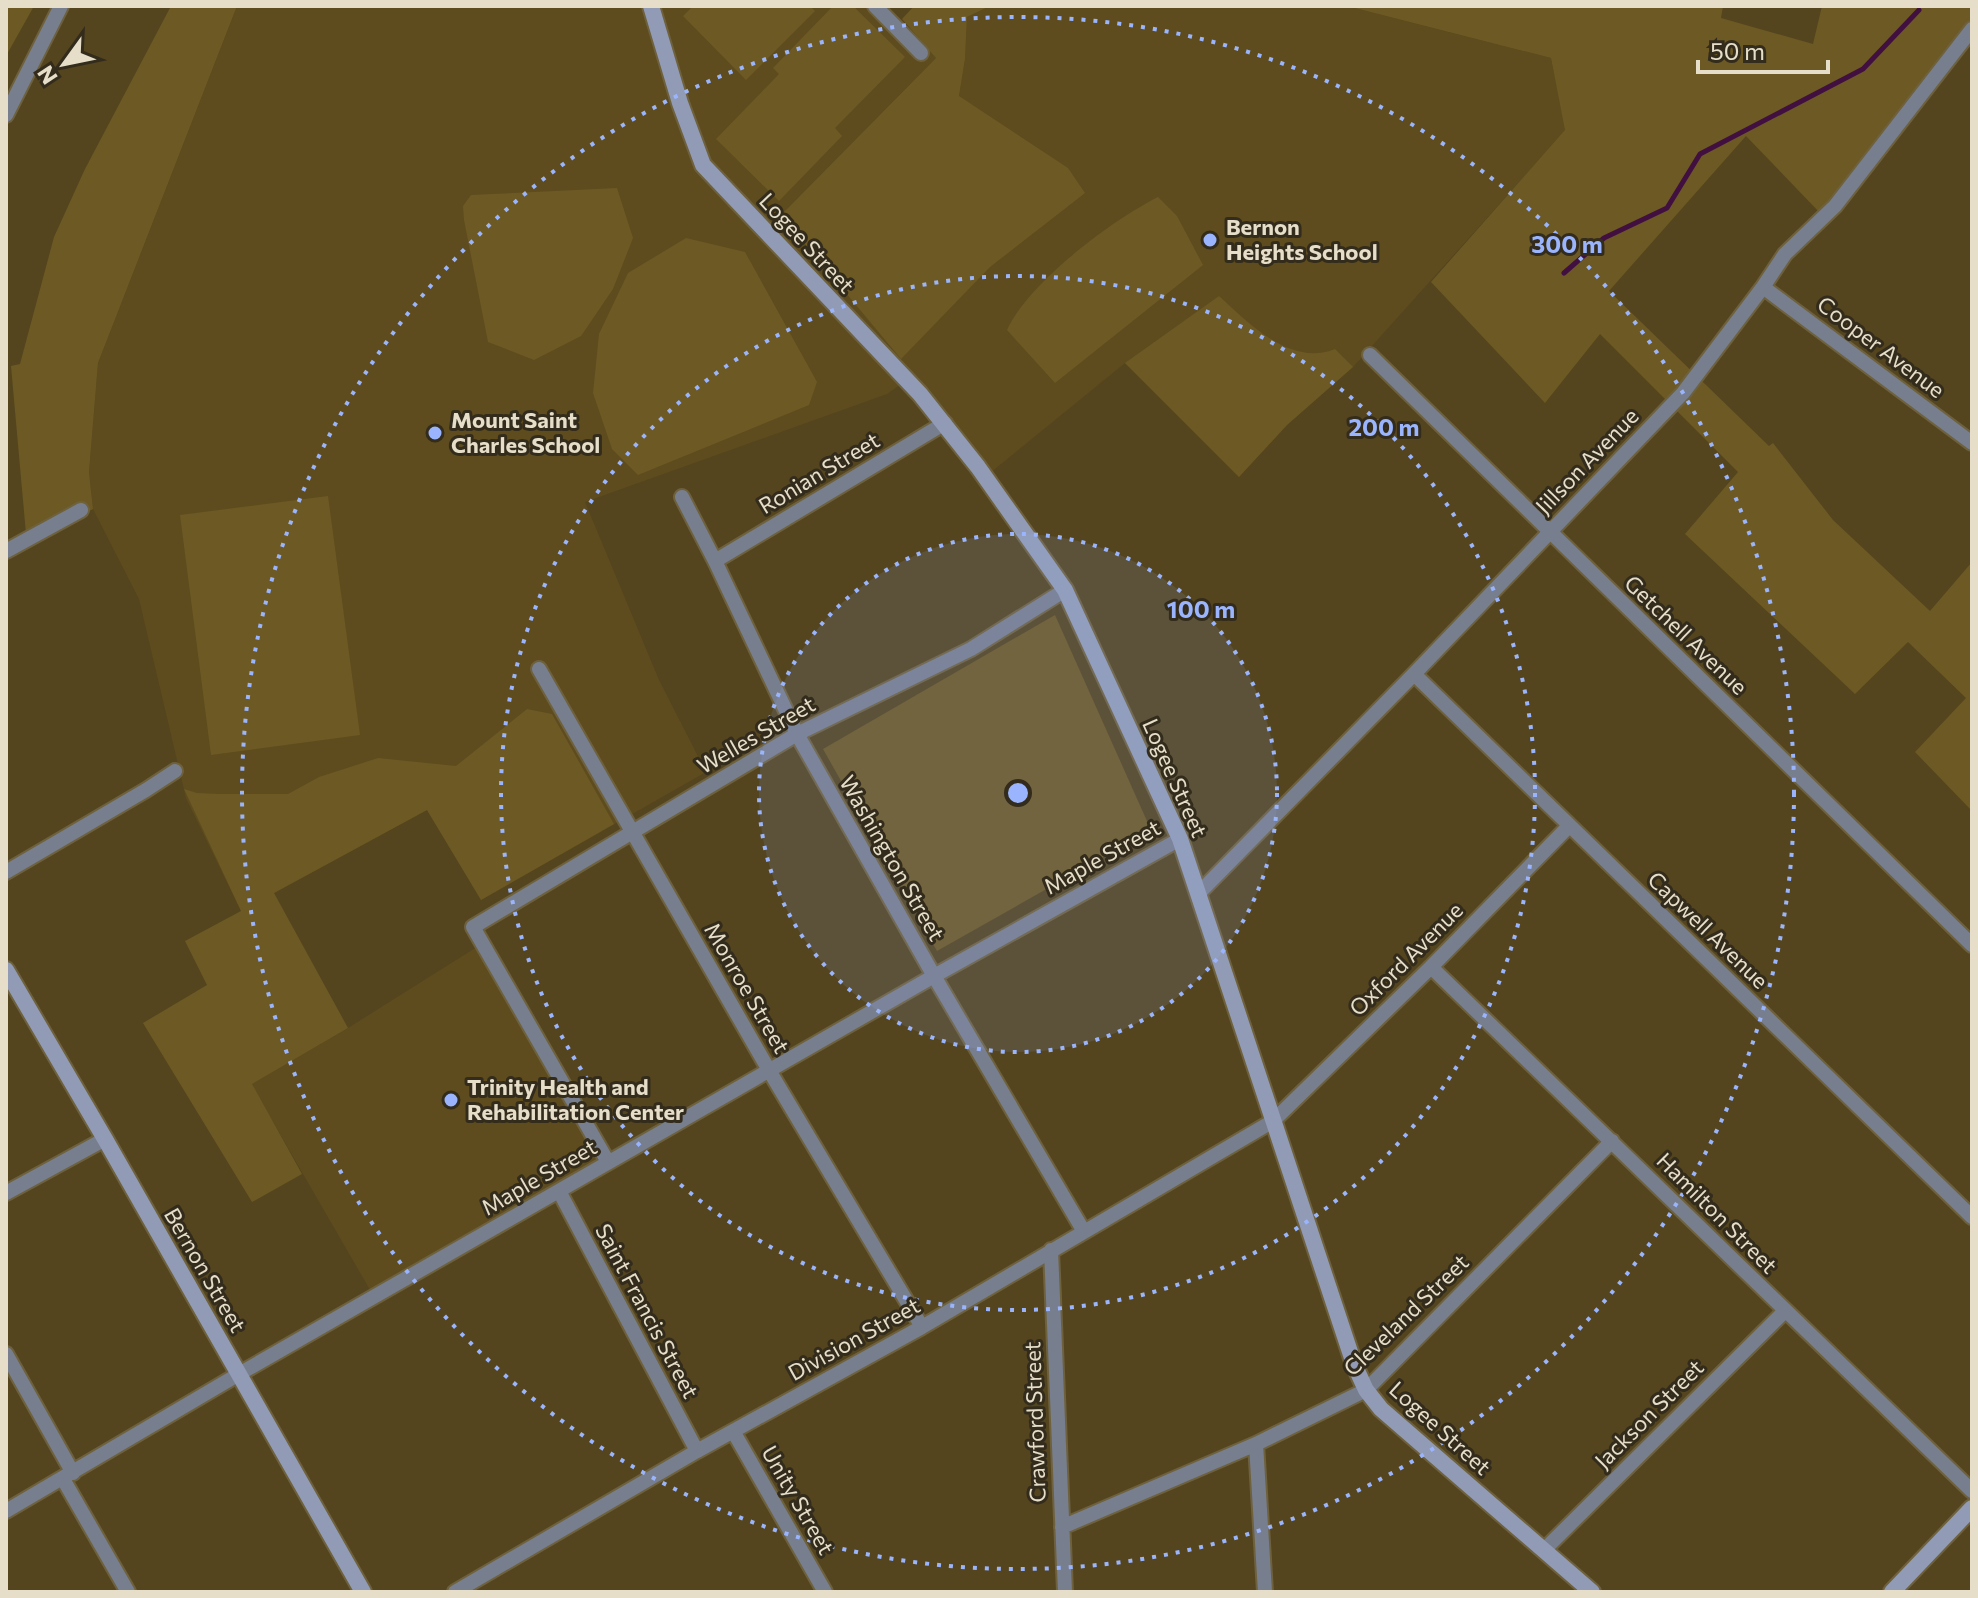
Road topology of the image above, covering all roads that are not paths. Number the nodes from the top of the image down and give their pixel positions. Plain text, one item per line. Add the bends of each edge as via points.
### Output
1 (61, 6) edge
2 (651, 6) edge
3 (875, 6) edge
4 (1971, 32) edge
5 (921, 53) dead end
6 (6, 115) edge
7 (1763, 287) junction
8 (1370, 355) dead end
9 (945, 423) junction
10 (1972, 443) edge
11 (682, 497) dead end
12 (81, 510) dead end
13 (1549, 533) junction
14 (6, 551) edge
15 (715, 561) junction
16 (1065, 590) junction
17 (539, 669) dead end
18 (1414, 674) junction
19 (797, 734) junction
20 (175, 771) dead end
21 (1569, 826) junction
22 (632, 833) junction
23 (1180, 839) junction
24 (6, 872) edge
25 (1199, 893) junction
26 (1972, 945) edge
27 (1431, 967) junction
28 (6, 970) edge
29 (934, 976) junction
30 (770, 1072) junction
31 (1273, 1121) junction
32 (105, 1139) junction
33 (1612, 1141) junction
34 (608, 1162) junction
35 (559, 1191) junction
36 (6, 1193) edge
37 (1972, 1217) edge
38 (1083, 1230) junction
39 (1051, 1250) junction
40 (1785, 1311) junction
41 (922, 1327) junction
42 (6, 1354) edge
43 (239, 1374) junction
44 (1366, 1390) junction
45 (733, 1431) junction
46 (1256, 1444) junction
47 (697, 1451) junction
48 (68, 1476) junction
49 (1972, 1491) edge
50 (1972, 1508) edge
51 (6, 1511) edge
52 (1062, 1527) junction
53 (1545, 1549) junction
54 (128, 1592) edge
55 (363, 1592) edge
56 (455, 1592) edge
57 (825, 1592) edge
58 (1065, 1592) edge
59 (1265, 1592) edge
60 (1592, 1592) edge
61 (1892, 1592) edge

1 - 6 street
2 - 9 street, Logee Street via 703,165
3 - 5 street
4 - 7 street, Jillson Avenue via 1835,206 1785,254
7 - 10 street, Cooper Avenue
7 - 13 street, Jillson Avenue via 1683,393
8 - 13 street, Getchell Avenue
9 - 15 street, Ronian Street
9 - 16 street, Logee Street
11 - 15 street, Washington Street
12 - 14 street
13 - 18 street, Jillson Avenue
13 - 26 street, Getchell Avenue
15 - 19 street, Washington Street
16 - 19 street, Welles Street via 971,649
16 - 23 street, Logee Street
17 - 22 street, Monroe Street
18 - 21 street, Capwell Avenue
18 - 25 street, Jillson Avenue
19 - 22 street, Welles Street
19 - 29 street, Washington Street
20 - 24 street
21 - 27 street, Oxford Avenue
21 - 37 street, Capwell Avenue
22 - 30 street, Monroe Street
22 - 34 street, Welles Street via 473,927
23 - 25 street, Logee Street
23 - 29 street, Maple Street
25 - 31 street, Logee Street
27 - 31 street, Oxford Avenue
27 - 33 street, Hamilton Street
28 - 32 street, Bernon Street
29 - 30 street, Maple Street
29 - 38 street, Washington Street
30 - 34 street, Maple Street
30 - 41 street, Monroe Street
31 - 38 street, Division Street
31 - 44 street, Logee Street
32 - 36 street
32 - 43 street, Bernon Street
33 - 40 street, Hamilton Street
33 - 44 street, Cleveland Street
34 - 35 street, Maple Street
35 - 43 street, Maple Street
35 - 47 street, Saint Francis Street
38 - 39 street, Division Street
39 - 41 street, Division Street
39 - 52 street, Crawford Street
40 - 49 street, Hamilton Street
40 - 53 street, Jackson Street
41 - 45 street, Division Street
42 - 48 street
43 - 48 street, Maple Street
43 - 55 street, Bernon Street
44 - 46 street, Cleveland Street
44 - 53 street, Logee Street via 1381,1409
45 - 47 street, Division Street
45 - 57 street, Unity Street
46 - 52 street, Cleveland Street
46 - 59 street
47 - 56 street, Division Street
48 - 51 street, Maple Street
48 - 54 street
50 - 61 street
52 - 58 street, Crawford Street
53 - 60 street, Logee Street

